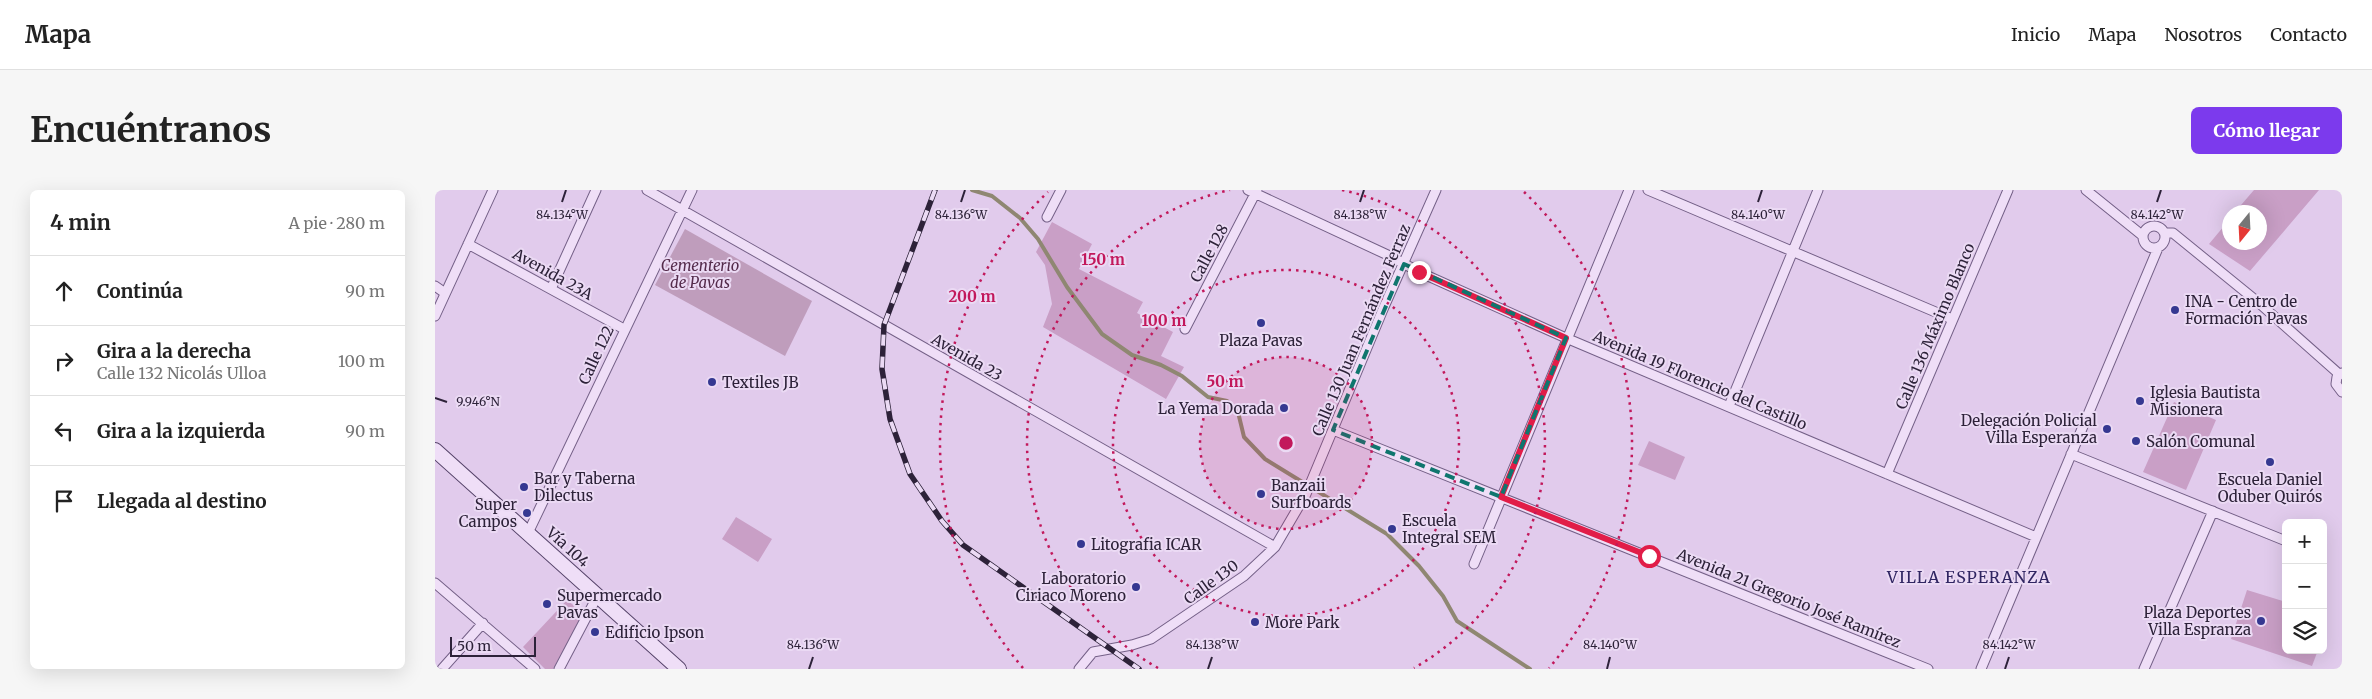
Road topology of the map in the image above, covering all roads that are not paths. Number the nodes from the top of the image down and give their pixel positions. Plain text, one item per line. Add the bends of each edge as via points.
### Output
1 (493, 190) edge
2 (596, 190) edge
3 (647, 190) edge
4 (692, 190) edge
5 (1061, 190) edge
6 (1436, 190) edge
7 (1629, 190) edge
8 (1648, 190) edge
9 (1818, 190) edge
10 (2008, 190) edge
11 (2086, 190) edge
12 (1254, 191) edge
13 (682, 211) junction
14 (1047, 217) dead end
15 (2165, 233) junction
16 (2143, 236) junction
17 (468, 244) junction
18 (2158, 248) junction
19 (1792, 252) junction
20 (1404, 264) junction
21 (435, 286) edge
22 (551, 288) junction
23 (445, 293) junction
24 (435, 316) edge
25 (1952, 319) junction
26 (624, 329) junction
27 (1185, 329) dead end
28 (1566, 338) junction
29 (2341, 373) edge
30 (2342, 392) edge
31 (1729, 406) junction
32 (1333, 430) junction
33 (435, 450) edge
34 (2071, 454) junction
35 (1887, 474) junction
36 (1313, 480) joint
37 (1501, 497) junction
38 (2213, 511) junction
39 (528, 533) junction
40 (2036, 537) junction
41 (2282, 539) edge
42 (1275, 547) junction
43 (1474, 564) dead end
44 (435, 583) edge
45 (598, 596) junction
46 (483, 623) junction
47 (442, 669) edge
48 (535, 669) edge
49 (559, 669) edge
50 (679, 669) edge
51 (1079, 669) edge
52 (1929, 669) edge
53 (1981, 669) edge
54 (2144, 669) edge

1 - 17 street
2 - 22 street
3 - 13 street, Avenida 23
4 - 13 street, Calle 122
5 - 14 street
6 - 20 street, Calle 130 Juan Fernández Ferraz
7 - 28 street
8 - 19 street
9 - 19 street
10 - 25 street, Calle 136 Máximo Blanco
11 - 16 street
12 - 20 street, Avenida 19 Florencio del Castillo
12 - 27 street, Calle 128
13 - 26 street, Calle 122
13 - 42 street, Avenida 23
15 - 16 street via 2160,227 2153,226 2146,229
15 - 18 street via 2165,240
15 - 29 street via 2173,232
16 - 18 street via 2147,246
17 - 22 street, Avenida 23A
17 - 23 street
18 - 34 street
19 - 25 street
19 - 31 street
20 - 28 street, Avenida 19 Florencio del Castillo
20 - 32 street, Calle 130 Juan Fernández Ferraz
21 - 23 street
22 - 26 street, Avenida 23A
23 - 24 street
25 - 35 street, Calle 136 Máximo Blanco
26 - 39 street, Calle 122
28 - 31 street, Avenida 19 Florencio del Castillo
28 - 37 street
29 - 30 street via 2336,384
31 - 35 street, Avenida 19 Florencio del Castillo
32 - 36 street, Calle 130 Juan Fernández Ferraz
32 - 37 street, Avenida 21 Gregorio José Ramírez
33 - 39 main road, Vía 104
34 - 38 street
34 - 40 street
35 - 40 street, Avenida 19 Florencio del Castillo
36 - 42 street, Calle 130
37 - 43 street
37 - 52 street, Avenida 21 Gregorio José Ramírez
38 - 41 street
38 - 54 street
39 - 45 main road, Vía 104
40 - 53 street
42 - 51 street, Calle 130 via 1244,576 1151,639 1093,652
44 - 46 street
45 - 49 street
45 - 50 main road, Vía 104
46 - 47 street
46 - 48 street

